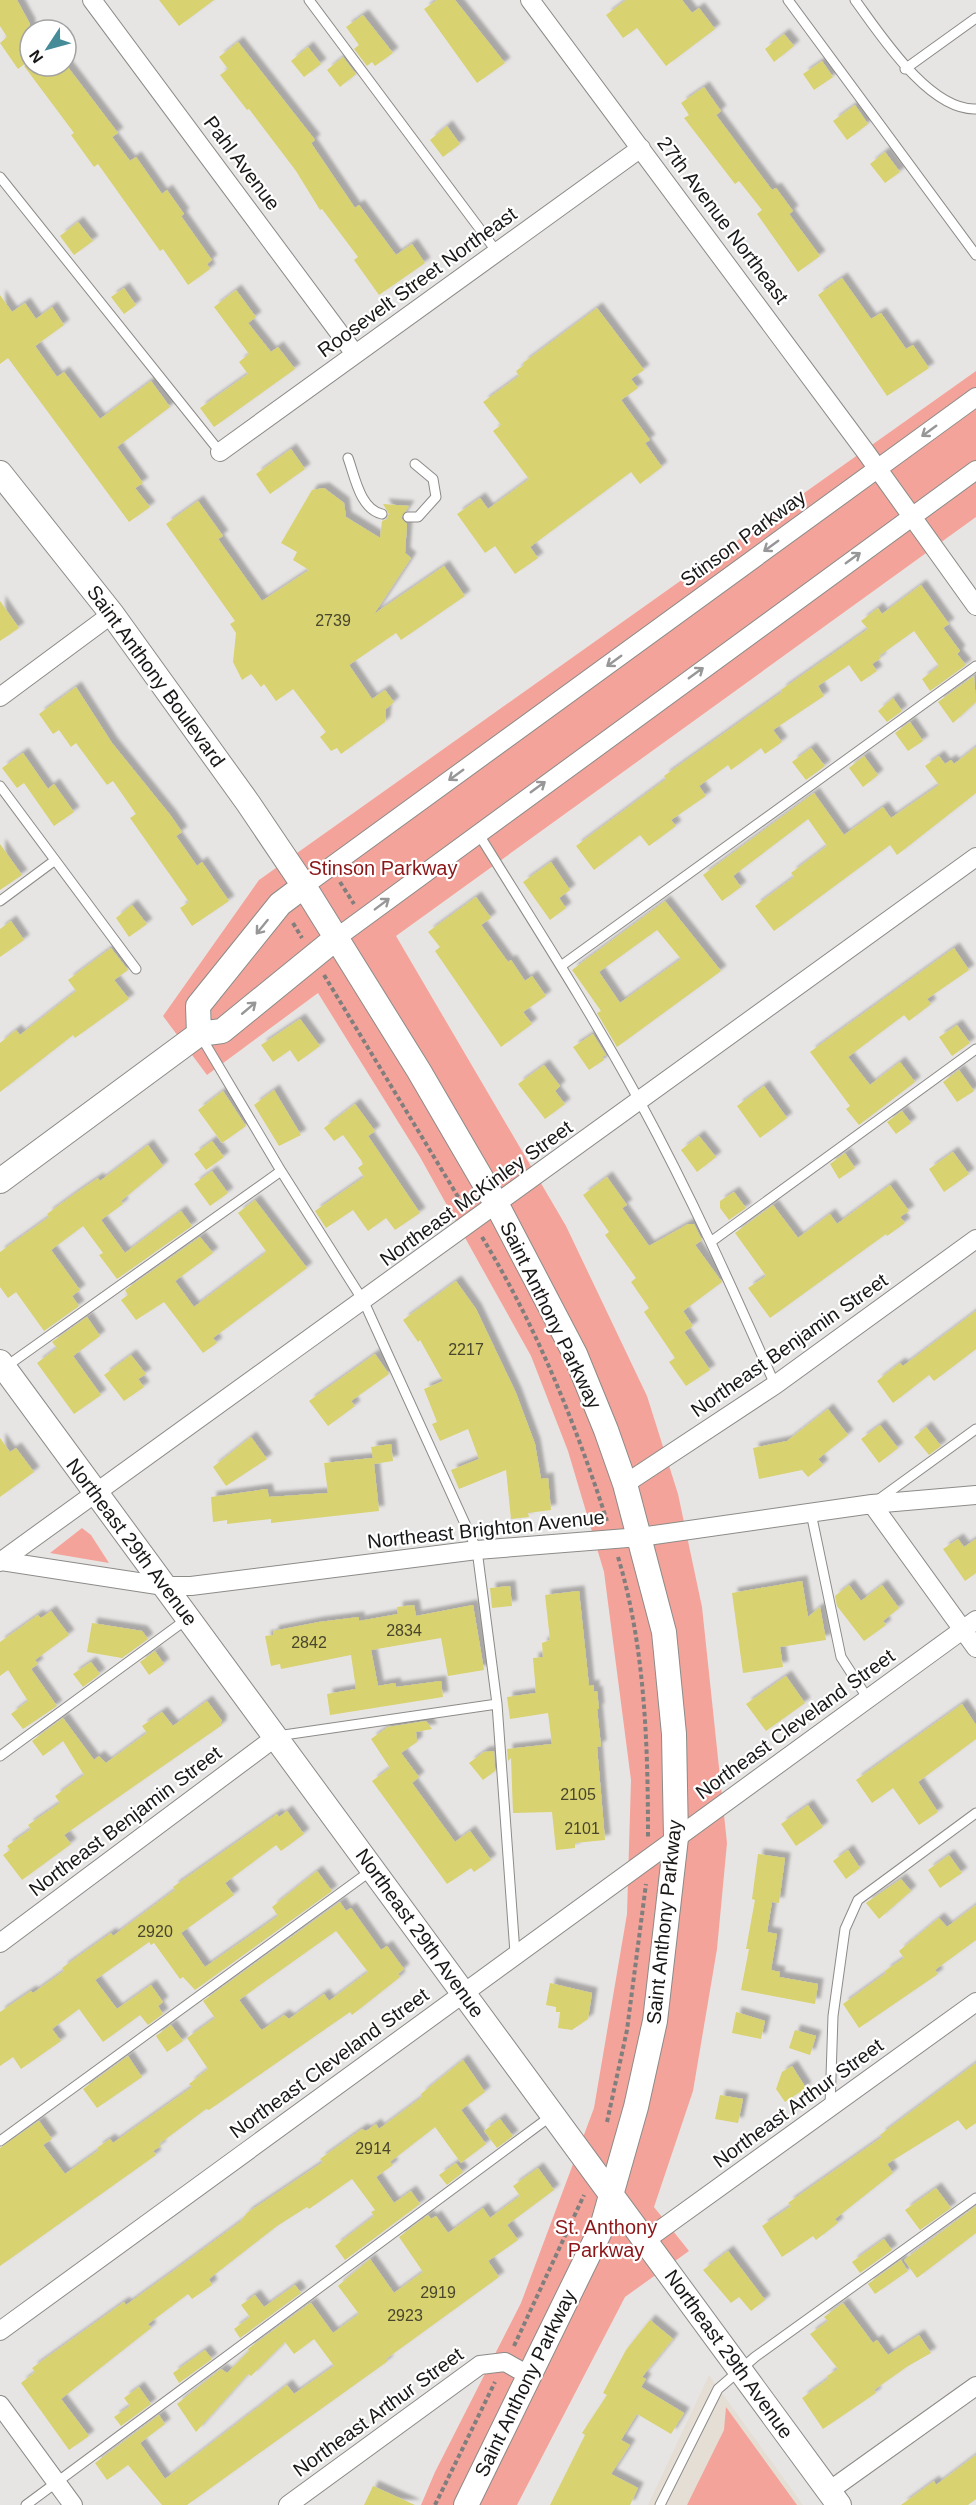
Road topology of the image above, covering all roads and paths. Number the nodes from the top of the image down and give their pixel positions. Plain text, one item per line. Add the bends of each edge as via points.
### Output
1 (92, 0) edge
2 (309, 0) edge
3 (530, 0) edge
4 (788, 0) edge
5 (855, 0) edge
6 (976, 18) edge
7 (905, 69) junction
8 (976, 109) edge
9 (641, 148) junction
10 (0, 177) edge
11 (497, 252) junction
12 (976, 255) edge
13 (355, 354) junction
14 (976, 396) edge
15 (220, 452) joint
16 (348, 458) dead end
17 (416, 464) dead end
18 (878, 468) junction
19 (976, 470) edge
20 (0, 473) edge
21 (382, 514) dead end
22 (912, 515) junction
23 (408, 517) dead end
24 (976, 606) edge
25 (112, 614) junction
26 (976, 666) edge
27 (0, 697) edge
28 (0, 786) edge
29 (477, 832) junction
30 (976, 857) edge
31 (54, 861) junction
32 (336, 877) dead end
33 (304, 886) junction
34 (0, 901) edge
35 (358, 911) dead end
36 (291, 921) dead end
37 (302, 938) dead end
38 (335, 939) junction
39 (561, 966) junction
40 (136, 969) dead end
41 (325, 977) dead end
42 (199, 1034) junction
43 (976, 1048) edge
44 (640, 1101) junction
45 (280, 1171) junction
46 (0, 1181) edge
47 (460, 1201) dead end
48 (497, 1205) junction
49 (976, 1239) edge
50 (712, 1241) junction
51 (485, 1243) dead end
52 (364, 1302) junction
53 (1, 1367) edge
54 (775, 1385) junction
55 (976, 1429) edge
56 (625, 1484) junction
57 (95, 1494) junction
58 (976, 1495) edge
59 (872, 1504) junction
60 (811, 1513) junction
61 (607, 1521) dead end
62 (640, 1537) junction
63 (477, 1550) junction
64 (0, 1562) edge
65 (620, 1564) dead end
66 (164, 1586) junction
67 (189, 1618) junction
68 (969, 1625) edge
69 (976, 1648) edge
70 (868, 1699) junction
71 (497, 1704) junction
72 (276, 1736) junction
73 (0, 1756) edge
74 (976, 1813) edge
75 (648, 1831) dead end
76 (676, 1838) junction
77 (373, 1869) junction
78 (645, 1895) dead end
79 (0, 1943) edge
80 (515, 1953) junction
81 (464, 1993) junction
82 (976, 2002) edge
83 (830, 2108) junction
84 (553, 2114) junction
85 (604, 2133) dead end
86 (0, 2141) edge
87 (612, 2194) junction
88 (583, 2197) dead end
89 (976, 2198) edge
90 (646, 2240) junction
91 (0, 2331) edge
92 (512, 2349) dead end
93 (740, 2369) junction
94 (530, 2376) junction
95 (496, 2380) dead end
96 (976, 2386) edge
97 (0, 2405) edge
98 (57, 2482) junction
99 (834, 2498) edge
100 (295, 2502) edge
101 (26, 2505) edge
102 (73, 2505) edge
103 (435, 2505) edge
104 (466, 2505) edge
105 (660, 2505) edge

1 - 13 street, Pahl Avenue
2 - 11 lane
3 - 9 street, 27th Avenue Northeast
4 - 12 lane
5 - 7 lane
6 - 7 lane
7 - 8 lane via 955,107
9 - 11 street, Roosevelt Street Northeast
9 - 18 street, 27th Avenue Northeast
10 - 15 lane
11 - 13 street, Roosevelt Street Northeast
13 - 15 street, Roosevelt Street Northeast
14 -> 18 street, Stinson Parkway
16 - 21 lane via 365,504
17 - 23 lane via 433,479 436,497 418,517
18 - 22 street, 27th Avenue Northeast
18 -> 33 street, Stinson Parkway
19 - 22 street
20 - 25 street, Saint Anthony Boulevard
22 - 24 street, 27th Avenue Northeast
29 -> 22 street
25 - 27 street
25 - 33 street, Saint Anthony Boulevard via 187,715
26 - 39 lane
28 - 31 lane
38 -> 29 street
29 - 39 lane
30 - 44 street, Northeast McKinley Street
31 - 34 lane
31 - 40 lane
32 - 35 path
33 - 38 street, Saint Anthony Parkway
33 -> 42 street via 280,904 198,1006
36 - 37 path
42 -> 38 street via 222,1031
38 - 48 street, Saint Anthony Parkway via 419,1071
39 - 44 lane
41 - 47 path
42 - 45 lane
42 - 46 street
43 - 50 lane
44 - 48 street, Northeast McKinley Street
44 - 50 lane
45 - 52 lane
45 - 53 lane
48 - 52 street, Northeast McKinley Street
48 - 56 street, Saint Anthony Parkway via 575,1354
49 - 54 street, Northeast Benjamin Street
50 - 54 lane
51 - 61 path via 528,1321 558,1387 583,1445
52 - 57 street, Northeast McKinley Street
52 - 63 lane
53 - 57 street, Northeast 29th Avenue
54 - 56 street, Northeast Benjamin Street
55 - 59 lane
56 - 62 street, Saint Anthony Parkway
57 - 64 street, Northeast McKinley Street
57 - 66 street, Northeast 29th Avenue
58 - 59 street, Northeast Brighton Avenue
59 - 60 street, Northeast Brighton Avenue
59 - 68 street
60 - 62 street, Northeast Brighton Avenue
60 - 70 lane via 840,1658
62 - 63 street, Northeast Brighton Avenue
62 - 76 street, Saint Anthony Parkway via 664,1632 675,1734
63 - 66 street, Northeast Brighton Avenue via 191,1586
63 - 71 lane
64 - 66 street, Northeast Brighton Avenue
65 - 75 path via 634,1629 647,1749
66 - 67 street, Northeast 29th Avenue
67 - 72 street, Northeast 29th Avenue
67 - 73 lane
68 - 69 street
68 - 70 street, Northeast Cleveland Street
70 - 76 street, Northeast Cleveland Street
71 - 72 lane
71 - 80 lane
72 - 77 street, Northeast 29th Avenue
72 - 79 street, Northeast Benjamin Street
74 - 83 lane via 858,1900 844,1929 833,2016
76 - 80 street, Northeast Cleveland Street
76 - 87 street, Saint Anthony Parkway via 656,2021
77 - 81 street, Northeast 29th Avenue
77 - 86 lane
78 - 85 path via 627,2030
80 - 81 street, Northeast Cleveland Street
81 - 84 street, Northeast 29th Avenue
81 - 91 street, Northeast Cleveland Street
82 - 83 street, Northeast Arthur Street
83 - 90 street, Northeast Arthur Street
84 - 87 street, Northeast 29th Avenue
84 - 98 lane
87 - 90 street, Northeast 29th Avenue
87 - 94 street, Saint Anthony Parkway via 602,2227
88 - 92 path
89 - 93 lane
90 - 93 street, Northeast 29th Avenue
93 - 99 street, Northeast 29th Avenue
93 - 105 lane via 718,2389
94 - 100 street, Northeast Arthur Street via 505,2362 480,2365
94 - 104 street, Saint Anthony Parkway
95 - 103 path
96 - 99 street
97 - 98 street
98 - 101 lane
98 - 102 street

